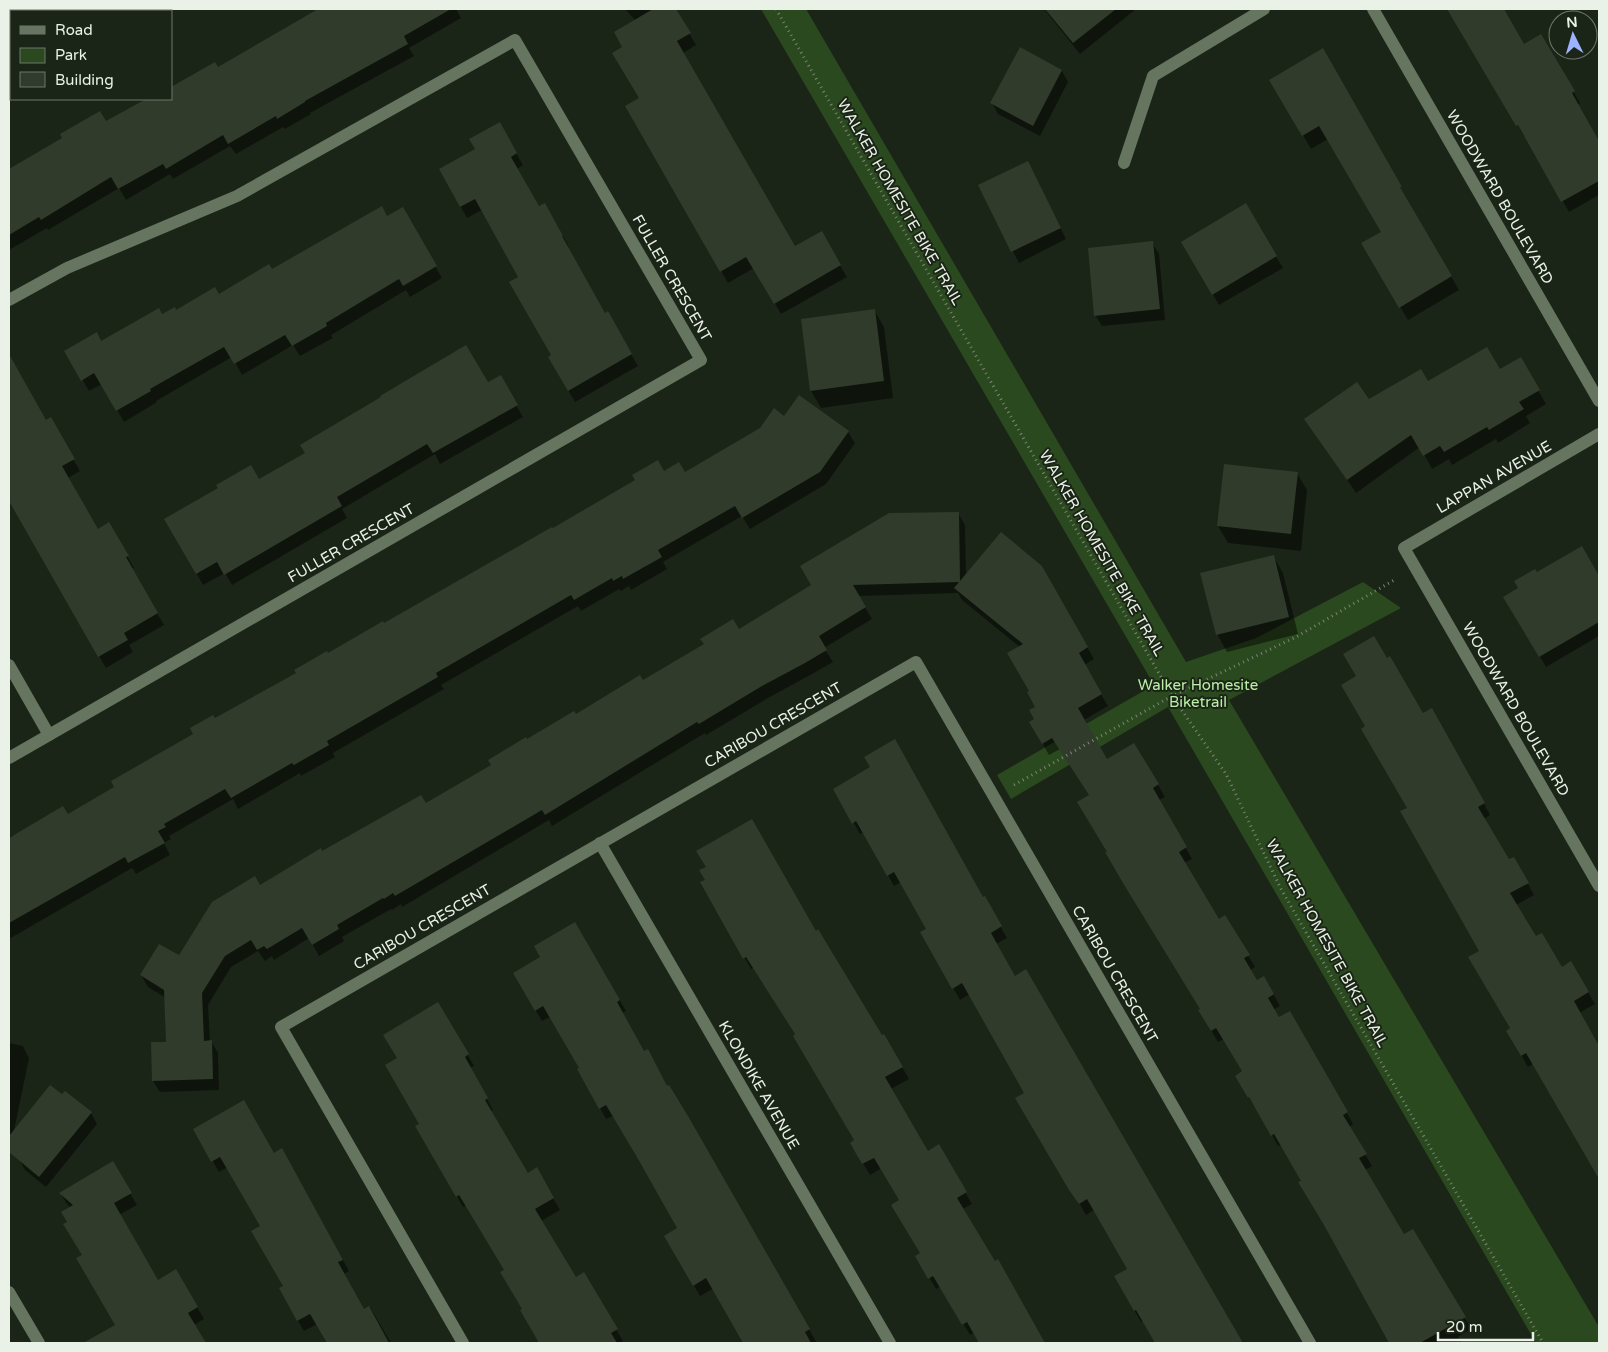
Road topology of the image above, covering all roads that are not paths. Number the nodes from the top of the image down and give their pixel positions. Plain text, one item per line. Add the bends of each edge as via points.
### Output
1 (1264, 9) edge
2 (1373, 9) edge
3 (1124, 162) dead end
4 (9, 300) edge
5 (1599, 401) edge
6 (1599, 434) edge
7 (1404, 548) joint
8 (9, 665) edge
9 (49, 735) junction
10 (9, 758) edge
11 (600, 843) junction
12 (1599, 886) edge
13 (9, 1292) edge
14 (39, 1343) edge
15 (463, 1343) edge
16 (890, 1343) edge
17 (1310, 1343) edge

1 - 3 street via 1152,76
2 - 5 street, WOODWARD BOULEVARD
4 - 9 street, FULLER CRESCENT via 66,268 237,196 515,40 701,360
6 - 7 street, LAPPAN AVENUE
7 - 12 street, WOODWARD BOULEVARD
8 - 9 street
9 - 10 street, FULLER CRESCENT
11 - 15 street, CARIBOU CRESCENT via 280,1027
11 - 16 street, KLONDIKE AVENUE
11 - 17 street, CARIBOU CRESCENT via 916,662
13 - 14 street

